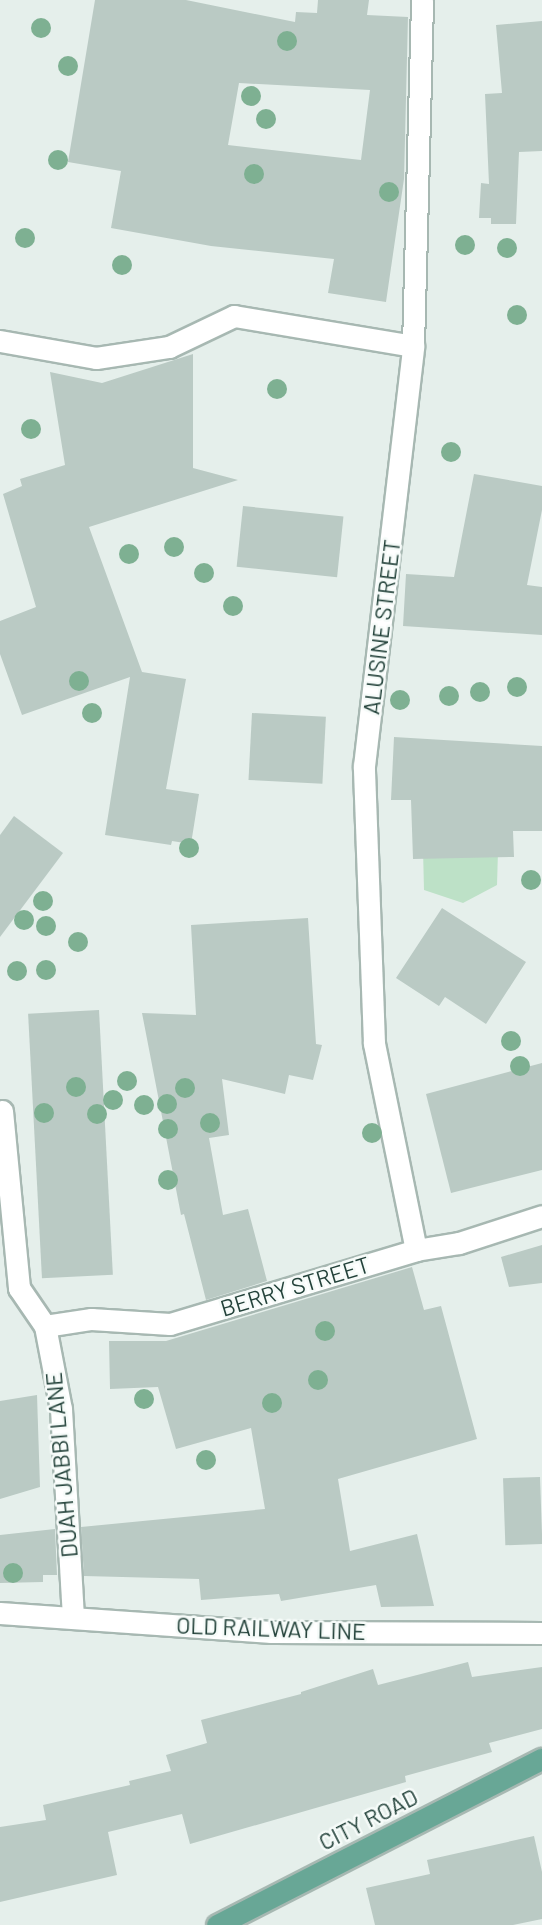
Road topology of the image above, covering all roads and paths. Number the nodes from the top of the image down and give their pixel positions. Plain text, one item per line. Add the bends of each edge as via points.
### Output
1 (422, 0) edge
2 (0, 341) edge
3 (413, 346) junction
4 (2, 1111) dead end
5 (542, 1216) edge
6 (416, 1250) junction
7 (45, 1326) junction
8 (0, 1612) edge
9 (73, 1617) junction
10 (542, 1633) edge
11 (542, 1759) edge
12 (229, 1922) edge

1 - 3 street, ALUSINE STREET
2 - 3 street via 96,358 169,347 234,316
3 - 6 street, ALUSINE STREET via 364,766 374,1043
4 - 7 street, DUAH JABBI LANE via 19,1288
5 - 6 street, BERRY STREET via 459,1243
6 - 7 street, BERRY STREET via 170,1324 91,1319
7 - 9 street, DUAH JABBI LANE via 61,1409
8 - 9 street, OLD RAILWAY LINE
9 - 10 street, OLD RAILWAY LINE via 271,1632
11 - 12 main road, CITY ROAD

